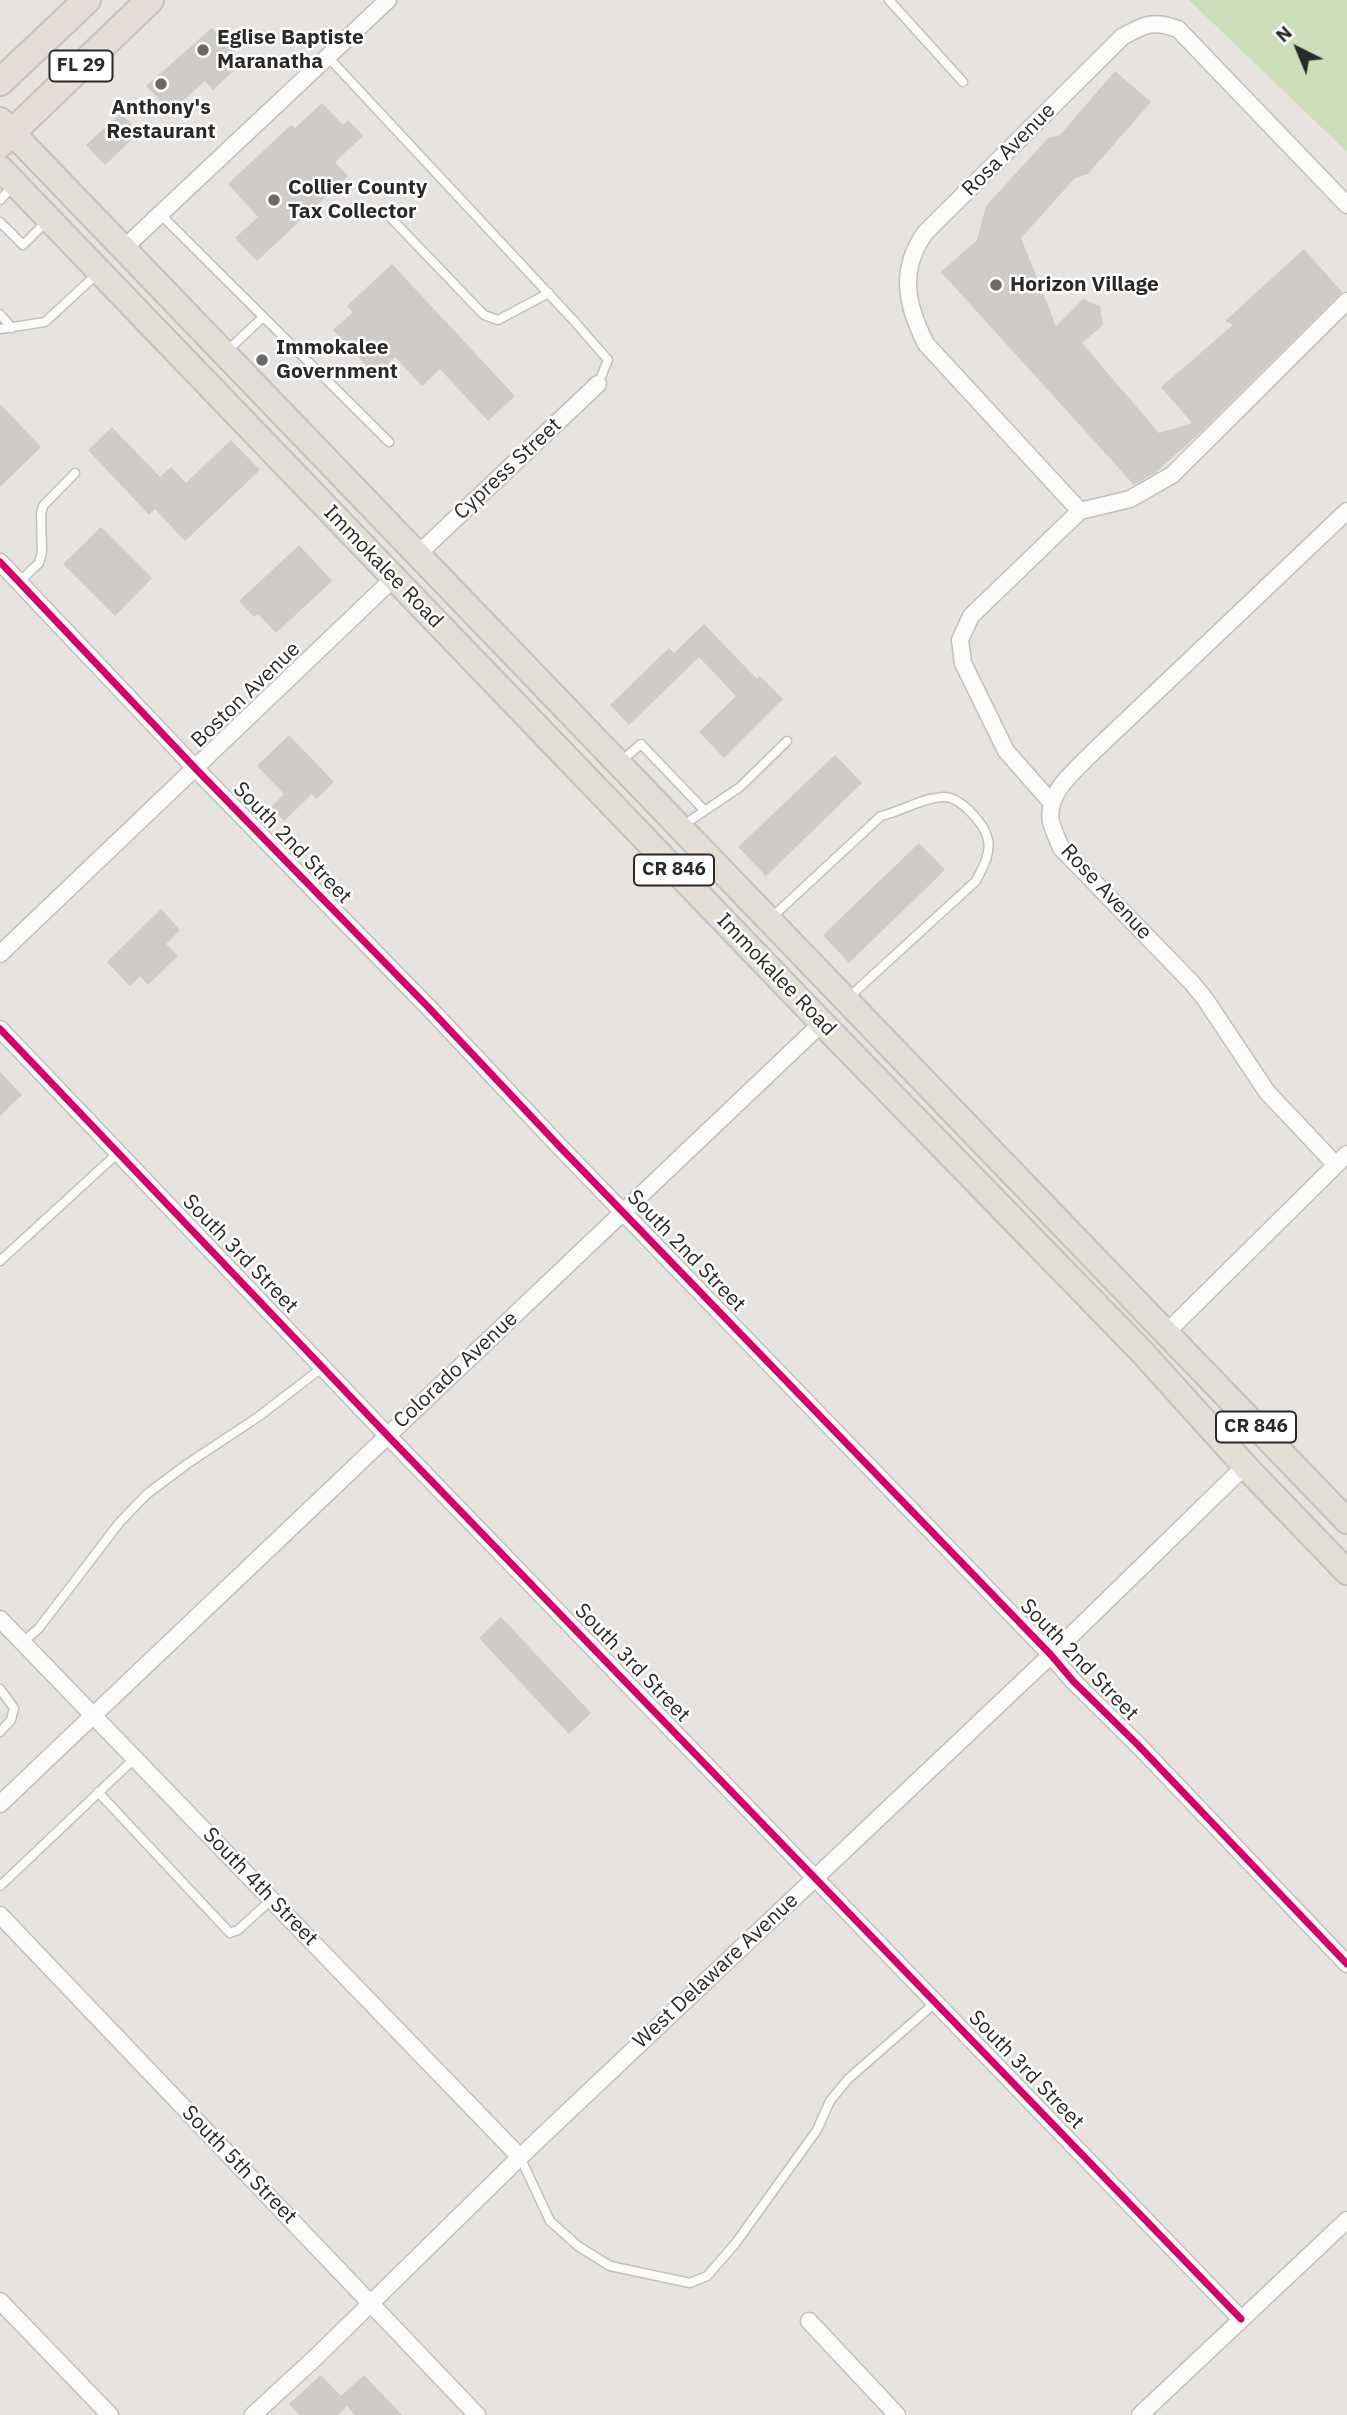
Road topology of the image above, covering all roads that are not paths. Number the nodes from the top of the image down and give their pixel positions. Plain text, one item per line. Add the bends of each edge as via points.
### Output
1 (87, 0) edge
2 (150, 0) edge
3 (388, 0) edge
4 (889, 0) edge
5 (328, 57) junction
6 (0, 82) edge
7 (964, 82) dead end
8 (4, 132) edge
9 (5, 184) edge
10 (1347, 205) edge
11 (160, 214) junction
12 (387, 215) dead end
13 (48, 219) junction
14 (0, 222) edge
15 (122, 248) junction
16 (100, 272) junction
17 (549, 293) junction
18 (1347, 301) edge
19 (0, 314) edge
20 (263, 317) junction
21 (12, 328) junction
22 (0, 329) edge
23 (218, 348) junction
24 (188, 363) junction
25 (598, 384) joint
26 (389, 442) dead end
27 (75, 473) dead end
28 (1080, 511) junction
29 (1347, 511) edge
30 (417, 555) junction
31 (0, 562) edge
32 (394, 578) junction
33 (19, 582) junction
34 (787, 741) dead end
35 (618, 764) junction
36 (195, 768) junction
37 (1052, 802) junction
38 (704, 810) junction
39 (680, 828) junction
40 (769, 920) junction
41 (0, 954) edge
42 (846, 1000) junction
43 (822, 1023) junction
44 (0, 1029) edge
45 (119, 1152) junction
46 (1342, 1160) edge
47 (624, 1212) junction
48 (0, 1261) edge
49 (1166, 1333) junction
50 (1143, 1353) junction
51 (323, 1367) junction
52 (387, 1435) junction
53 (1270, 1441) junction
54 (1245, 1466) junction
55 (1347, 1521) edge
56 (1347, 1572) edge
57 (0, 1619) edge
58 (23, 1642) junction
59 (1051, 1655) junction
60 (0, 1689) edge
61 (94, 1715) junction
62 (0, 1732) edge
63 (135, 1758) junction
64 (98, 1792) junction
65 (0, 1804) edge
66 (816, 1877) junction
67 (0, 1886) edge
68 (272, 1899) junction
69 (0, 1915) edge
70 (1347, 1964) edge
71 (936, 2002) junction
72 (520, 2157) junction
73 (1347, 2220) edge
74 (0, 2301) edge
75 (370, 2303) junction
76 (1241, 2319) junction
77 (809, 2321) dead end
78 (110, 2415) edge
79 (253, 2415) edge
80 (477, 2415) edge
81 (897, 2415) edge
82 (1140, 2415) edge

1 - 6 highway, FL 29
2 - 8 highway, FL 29
3 - 5 street
4 - 7 lane
5 - 11 street
5 - 17 lane
8 - 15 main road, Immokalee Road / CR 846
9 - 13 main road, Immokalee Road / CR 846
10 - 28 street, Rosa Avenue via 1178,29 1161,23 1122,37 925,233 915,247 907,282 912,316 926,344
11 - 15 street
11 - 20 lane
12 - 17 lane via 484,315 498,320
13 - 14 lane via 23,245
13 - 16 main road, Immokalee Road / CR 846
15 - 23 main road, Immokalee Road / CR 846
16 - 21 lane via 45,322
16 - 24 main road, Immokalee Road / CR 846
17 - 25 lane via 608,360
18 - 28 street via 1172,475 1130,499
19 - 21 lane
20 - 23 lane
20 - 26 lane
21 - 22 lane
23 - 24 main road
23 - 30 main road, Immokalee Road / CR 846
24 - 32 main road, Immokalee Road / CR 846
25 - 30 street, Cypress Street
27 - 33 lane via 43,506 39,563
28 - 37 street via 971,616 960,640 963,663 1006,751
29 - 37 street via 1092,753 1060,786
30 - 32 main road
30 - 35 main road, Immokalee Road / CR 846
31 - 33 street, South 2nd Street
32 - 36 street, Boston Avenue
32 - 43 main road, Immokalee Road / CR 846
33 - 36 street, South 2nd Street
34 - 38 lane via 740,787
35 - 38 lane via 641,744
35 - 39 main road, Immokalee Road / CR 846
36 - 41 street, Boston Avenue
36 - 47 street, South 2nd Street
37 - 46 street, Rose Avenue via 1051,822 1061,848 1192,983 1267,1092
38 - 39 lane
39 - 40 main road, Immokalee Road / CR 846
40 - 42 main road, Immokalee Road / CR 846
40 - 42 lane via 881,816 946,796 960,801 988,839 985,863 976,881
42 - 43 main road
42 - 49 main road, Immokalee Road / CR 846
43 - 47 street, Colorado Avenue
43 - 50 main road, Immokalee Road / CR 846
44 - 45 street, South 3rd Street
45 - 48 lane
45 - 51 street, South 3rd Street
46 - 49 street
47 - 52 street, Colorado Avenue
47 - 59 street, South 2nd Street
49 - 50 main road
49 - 53 main road, Immokalee Road / CR 846
50 - 54 main road, Immokalee Road / CR 846
51 - 52 street, South 3rd Street
51 - 58 lane via 147,1494
52 - 61 street, Colorado Avenue
52 - 66 street, South 3rd Street
53 - 54 main road
53 - 55 main road, Immokalee Road / CR 846
54 - 56 main road, Immokalee Road / CR 846
54 - 59 street, West Delaware Avenue
57 - 58 street, South 4th Street
58 - 61 street, South 4th Street
59 - 66 street, West Delaware Avenue
59 - 70 street, South 2nd Street
60 - 62 lane via 14,1708
61 - 63 street, South 4th Street
61 - 65 street, Colorado Avenue
63 - 64 lane
63 - 68 street, South 4th Street
64 - 67 lane
64 - 68 lane via 230,1933
66 - 71 street, South 3rd Street
66 - 72 street, West Delaware Avenue
68 - 72 street, South 4th Street
69 - 75 street, South 5th Street
71 - 72 lane via 830,2101 817,2130 735,2244 707,2276 690,2283 610,2266 578,2246 550,2221
71 - 76 street, South 3rd Street
72 - 75 street, West Delaware Avenue
73 - 76 street
74 - 78 street
75 - 79 street, West Delaware Avenue
75 - 80 street, South 5th Street
76 - 82 street
77 - 81 street

